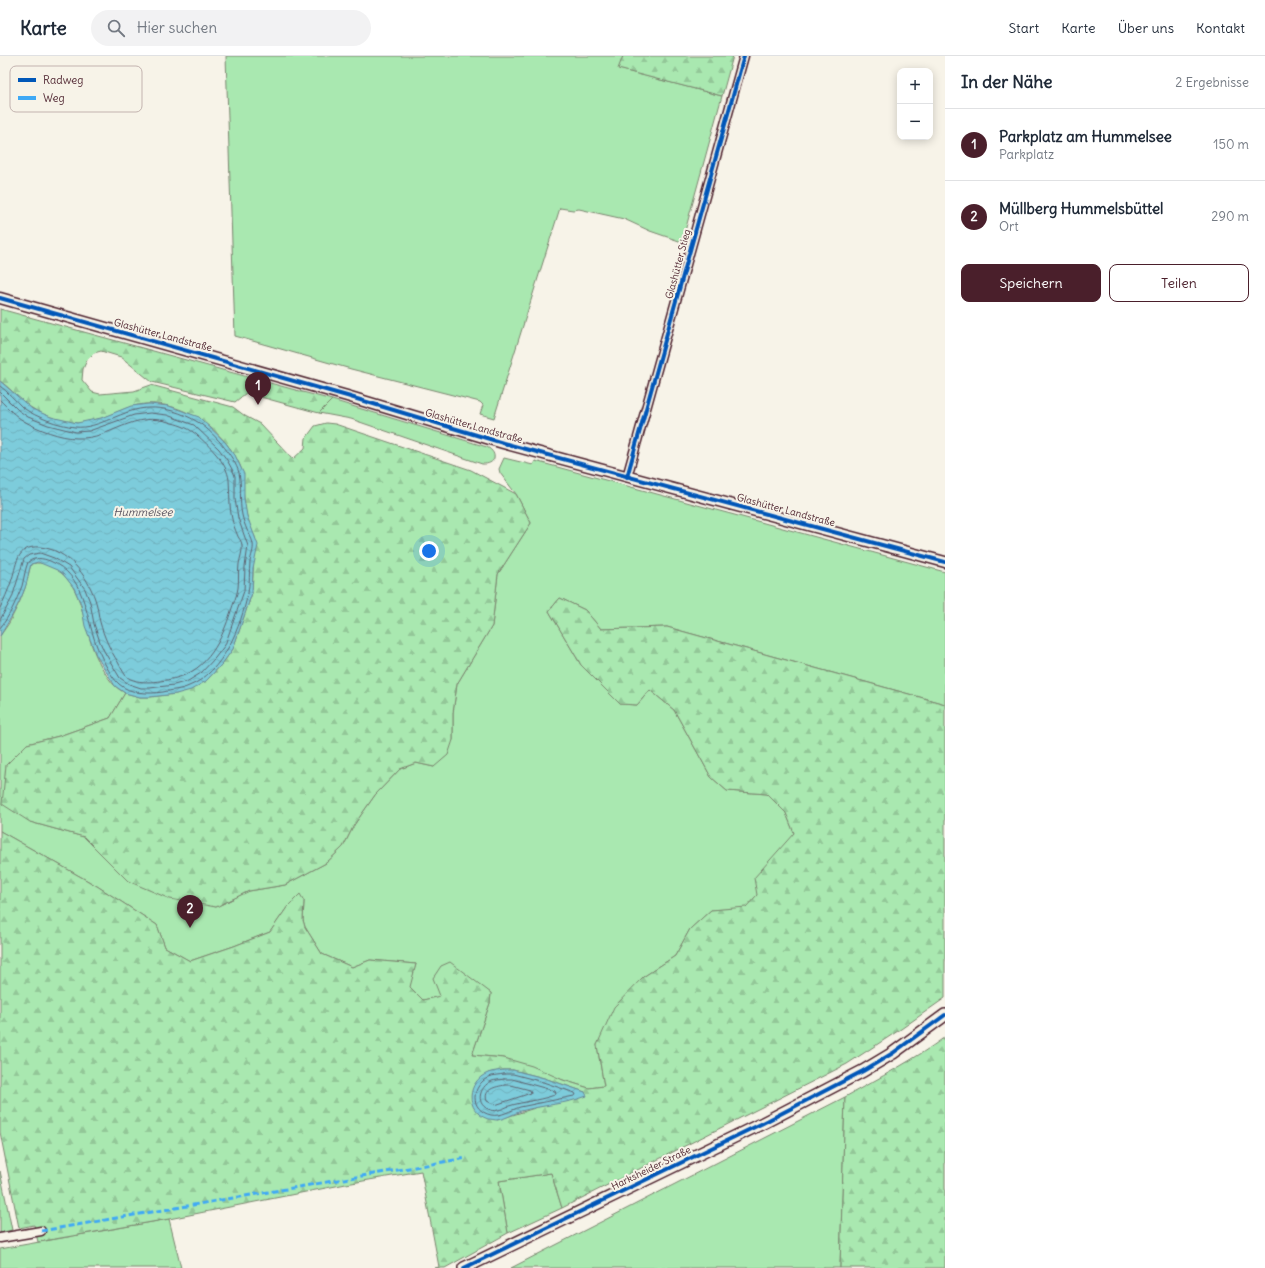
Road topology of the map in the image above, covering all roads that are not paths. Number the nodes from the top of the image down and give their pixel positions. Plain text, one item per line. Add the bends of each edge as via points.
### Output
1 (744, 56) edge
2 (0, 298) edge
3 (628, 477) junction
4 (945, 562) edge
5 (945, 1015) edge
6 (41, 1231) dead end
7 (0, 1238) edge
8 (464, 1268) edge

1 - 3 street, Glashütter Stieg
2 - 3 street, Glashütter Landstraße
3 - 4 street, Glashütter Landstraße
5 - 8 main road, Harksheider Straße via 893,1053 844,1081 756,1127
6 - 7 street

